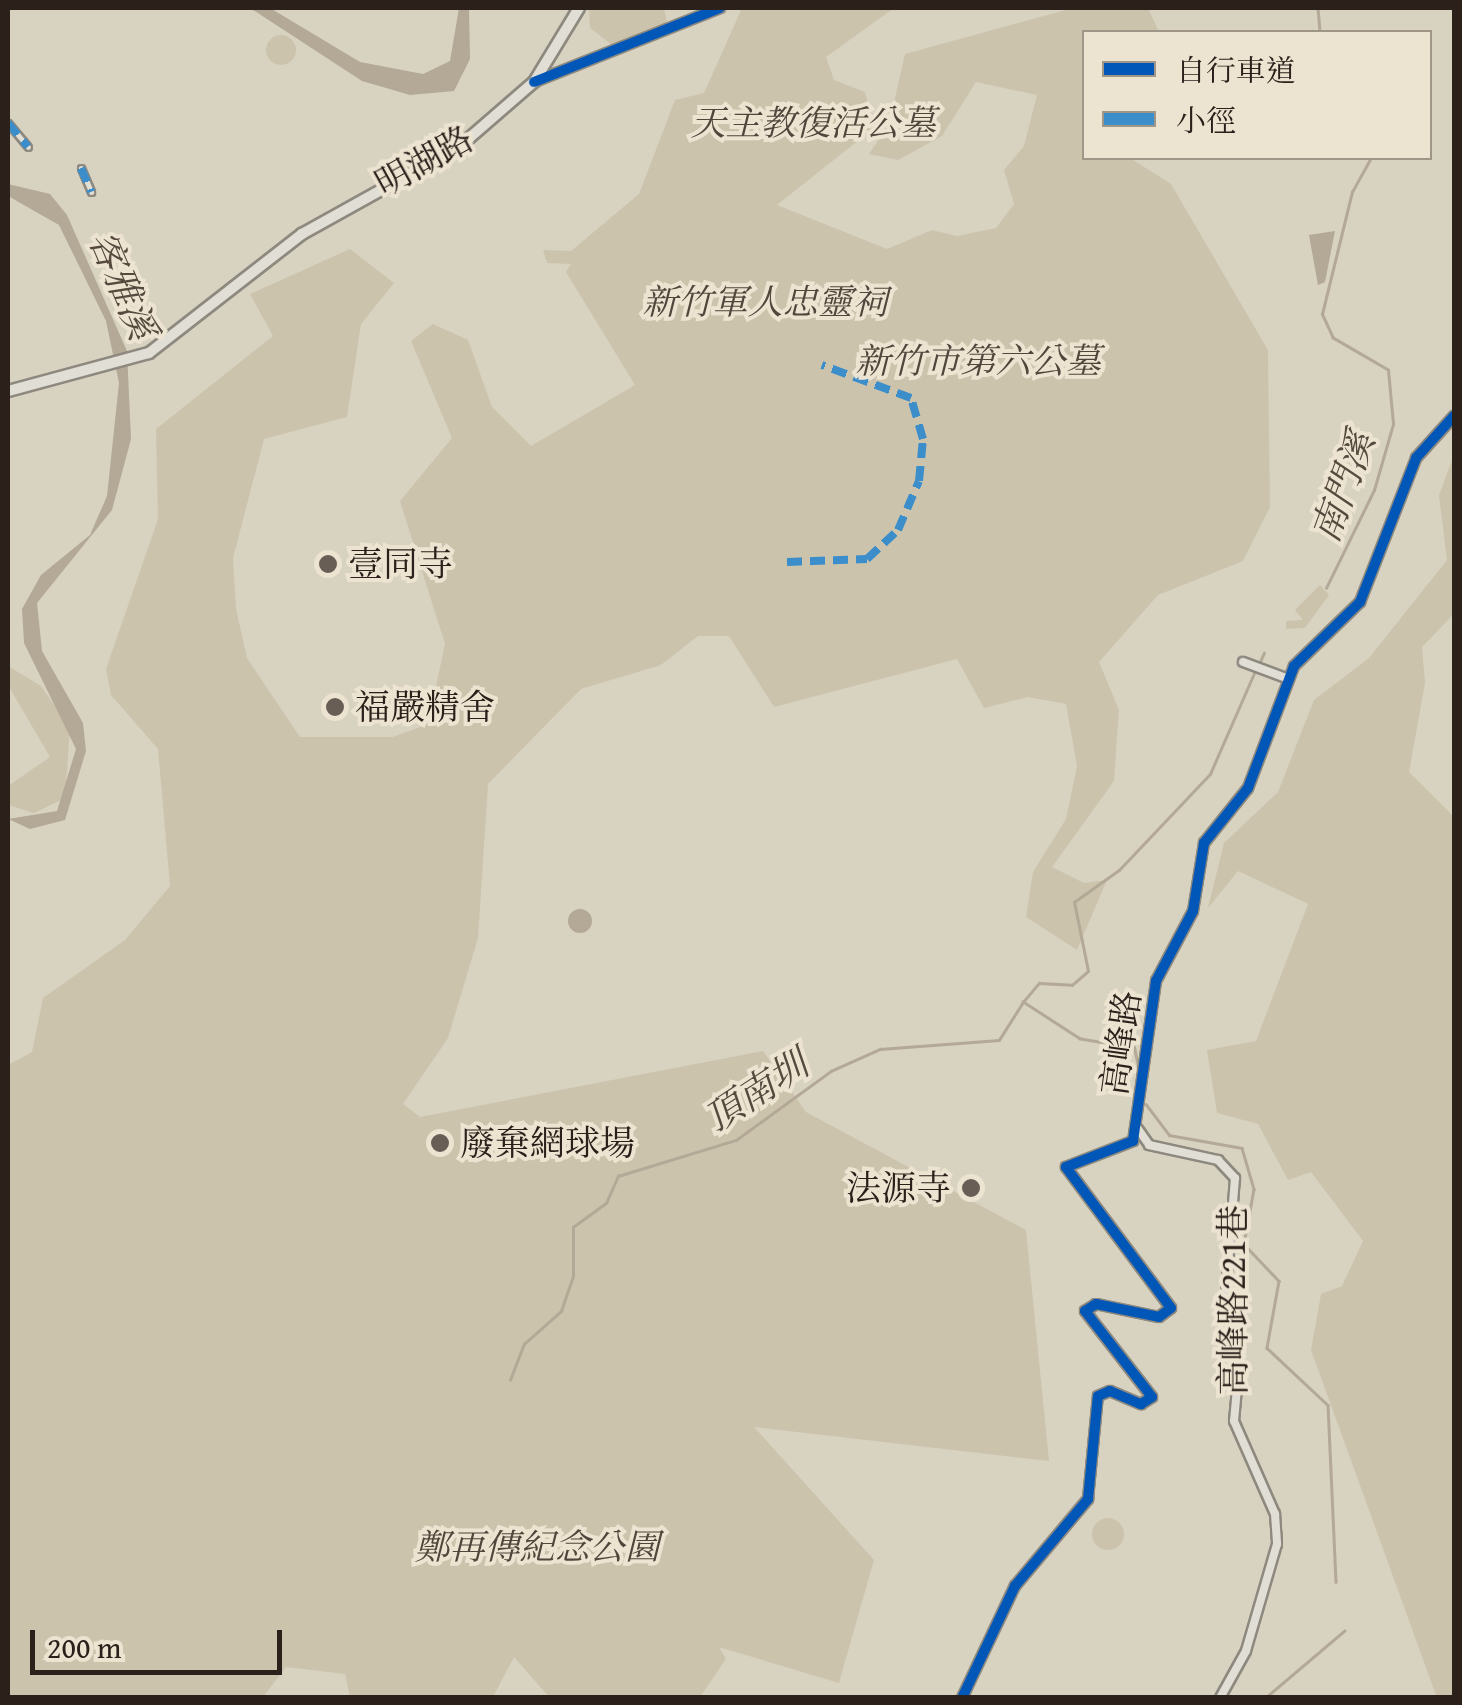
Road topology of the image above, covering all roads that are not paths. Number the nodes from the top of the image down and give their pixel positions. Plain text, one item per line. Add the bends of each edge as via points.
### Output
1 (579, 8) edge
2 (720, 8) edge
3 (534, 82) junction
4 (8, 123) edge
5 (28, 147) dead end
6 (82, 168) dead end
7 (92, 192) dead end
8 (8, 391) edge
9 (1454, 416) edge
10 (1243, 662) dead end
11 (1289, 679) junction
12 (1138, 1129) junction
13 (962, 1698) edge
14 (1220, 1698) edge

1 - 3 main road
2 - 3 street, 明湖路
3 - 8 main road, 明湖路 via 460,146 302,234 148,353
4 - 5 street
6 - 7 street
9 - 11 street, 高峰路 via 1416,458 1360,602
10 - 11 street
11 - 12 street, 高峰路 via 1248,788 1204,843 1193,912 1156,981
12 - 13 street, 高峰路 via 1128,1148 1070,1158 1066,1167 1170,1303 1159,1318 1096,1304 1085,1311 1152,1397 1140,1404 1110,1391 1098,1396 1088,1499 1015,1586
12 - 14 street, 高峰路221巷 via 1148,1145 1218,1160 1234,1178 1226,1291 1239,1367 1234,1421 1274,1514 1277,1544 1246,1651

